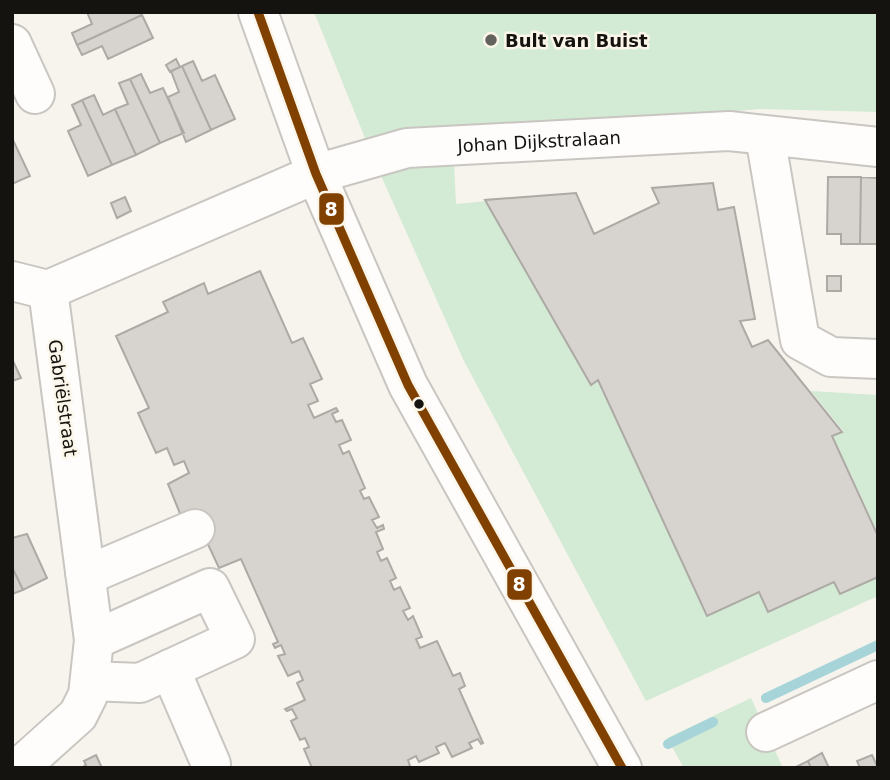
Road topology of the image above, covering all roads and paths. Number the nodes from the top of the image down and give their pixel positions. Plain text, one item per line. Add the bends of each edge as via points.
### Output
1 (258, 12) edge
2 (12, 44) edge
3 (36, 94) dead end
4 (765, 136) junction
5 (878, 147) edge
6 (316, 174) junction
7 (30, 286) edge
8 (878, 359) edge
9 (195, 529) dead end
10 (85, 572) junction
11 (94, 640) junction
12 (170, 670) junction
13 (878, 680) edge
14 (90, 681) junction
15 (766, 732) dead end
16 (211, 764) dead end
17 (19, 768) edge
18 (622, 768) edge

1 - 6 street
2 - 3 street
4 - 5 street, Johan Dijkstralaan
4 - 6 street, Johan Dijkstralaan via 729,131 407,148
4 - 8 street via 800,340 831,357
6 - 7 street, Gabriëlstraat
6 - 18 street via 408,386
7 - 10 street, Gabriëlstraat
9 - 10 street
10 - 11 street, Gabriëlstraat
11 - 12 street via 210,588 235,639
11 - 14 street, Gabriëlstraat
12 - 14 street via 140,683
12 - 16 street
13 - 15 street
14 - 17 street, Gabriëlstraat via 78,715

